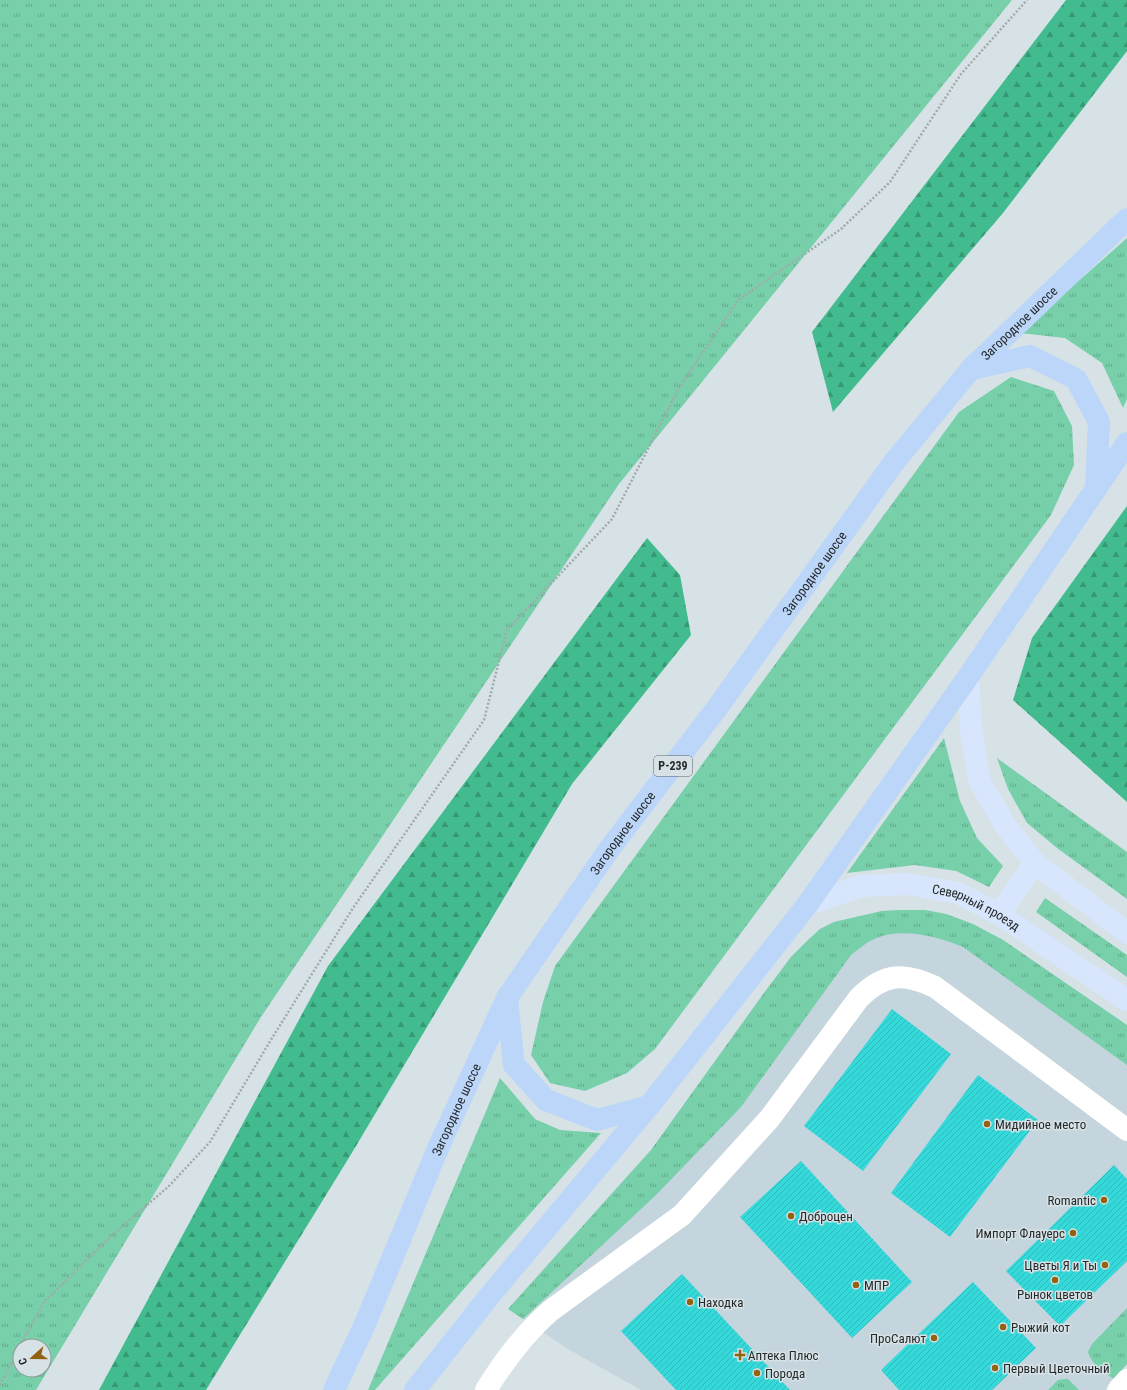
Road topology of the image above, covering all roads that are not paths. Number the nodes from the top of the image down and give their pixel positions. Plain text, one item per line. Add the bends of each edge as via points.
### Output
1 (1127, 219) edge
2 (970, 369) junction
3 (1127, 443) edge
4 (1096, 489) junction
5 (968, 677) junction
6 (1035, 863) junction
7 (806, 905) junction
8 (999, 914) junction
9 (1127, 933) edge
10 (507, 998) junction
11 (1127, 1000) edge
12 (649, 1106) junction
13 (1127, 1130) edge
14 (1127, 1380) edge
15 (334, 1390) edge
16 (414, 1390) edge
17 (486, 1390) edge
18 (1118, 1390) edge

1 - 2 highway, Загородное шоссе / Р-239
2 - 4 highway via 1030,356 1076,379 1099,422
2 - 10 highway, Загородное шоссе / Р-239 via 895,461 717,708 610,848
3 - 4 highway
4 - 5 highway
5 - 6 main road via 971,729 979,780 1005,825
5 - 7 highway
6 - 8 main road
6 - 9 main road
7 - 8 main road, Северный проезд via 861,886 908,884 958,893
7 - 12 highway
8 - 11 main road, Северный проезд
10 - 12 highway via 514,1066 546,1100 597,1120
10 - 15 highway, Загородное шоссе / Р-239 via 439,1146 365,1324
12 - 16 highway
13 - 17 street via 935,987 905,977 880,982 858,998 770,1118 682,1215 536,1323 522,1338
14 - 18 street

